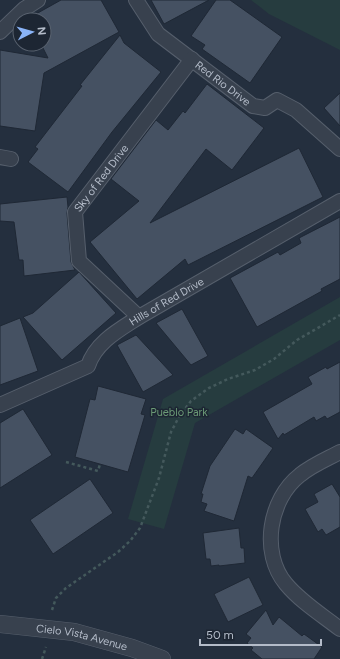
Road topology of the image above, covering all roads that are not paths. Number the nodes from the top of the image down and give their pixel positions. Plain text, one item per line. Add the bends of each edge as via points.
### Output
1 (38, 0) edge
2 (136, 0) edge
3 (0, 32) edge
4 (192, 59) junction
5 (340, 149) edge
6 (340, 201) edge
7 (139, 317) junction
8 (0, 404) edge
9 (340, 452) edge
10 (0, 624) edge
11 (340, 628) edge
12 (162, 659) edge

1 - 3 street via 24,9
2 - 4 street, Red Rio Drive via 158,34
4 - 5 street, Red Rio Drive via 253,106 266,108 277,100 296,110
4 - 7 street, Sky of Red Drive via 75,212 79,261
6 - 7 street, Hills of Red Drive
7 - 8 street, Hills of Red Drive via 108,337 91,358 88,366
9 - 11 street via 300,474 286,488 273,515 270,540 275,566 285,583 298,597
10 - 12 street, Cielo Vista Avenue via 74,632

